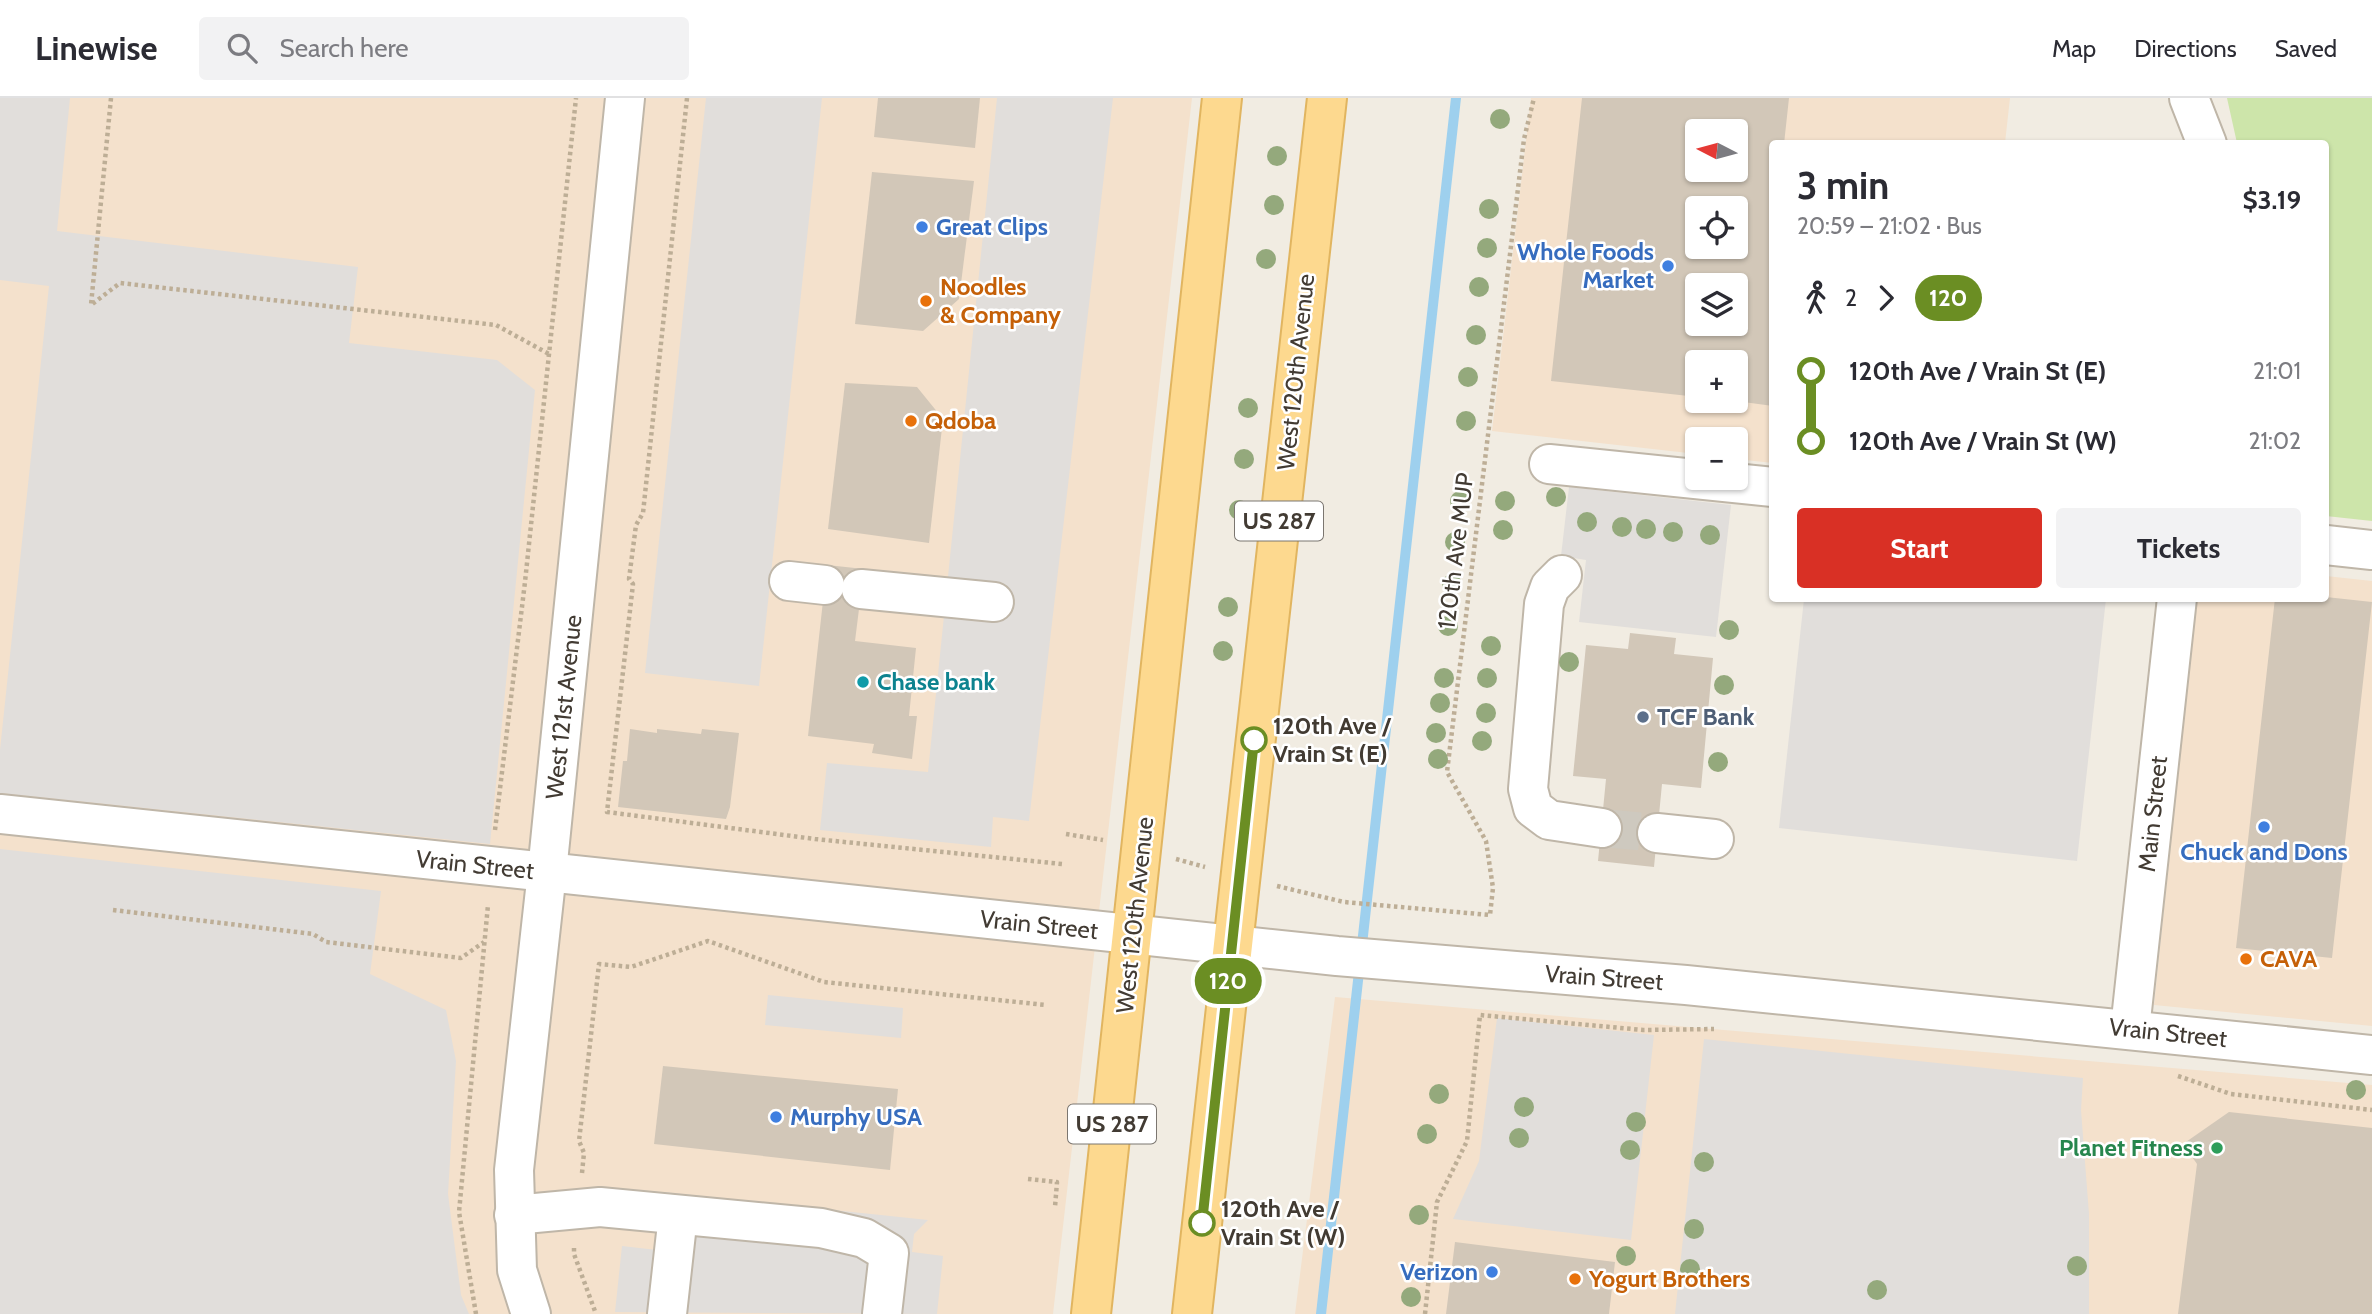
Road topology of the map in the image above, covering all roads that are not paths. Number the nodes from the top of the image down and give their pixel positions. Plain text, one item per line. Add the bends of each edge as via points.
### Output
1 (625, 98) edge
2 (1222, 98) edge
3 (1327, 98) edge
4 (2189, 98) edge
5 (2205, 140) edge
6 (1549, 464) dead end
7 (1769, 487) edge
8 (2329, 545) edge
9 (2372, 550) edge
10 (1562, 575) dead end
11 (825, 585) dead end
12 (2177, 602) edge
13 (994, 603) dead end
14 (0, 814) edge
15 (1601, 828) tunnel mouth
16 (1657, 833) tunnel mouth
17 (1714, 839) dead end
18 (547, 872) junction
19 (1133, 935) junction
20 (1231, 945) junction
21 (2130, 1029) junction
22 (2372, 1055) edge
23 (514, 1215) junction
24 (678, 1215) junction
25 (531, 1314) edge
26 (667, 1314) edge
27 (882, 1314) edge
28 (1091, 1314) edge
29 (1192, 1314) edge

1 - 18 street, West 121st Avenue
2 - 19 main road, West 120th Avenue / US 287
3 - 20 main road, West 120th Avenue / US 287
4 - 5 street
6 - 7 street
8 - 9 street
10 - 15 street via 1550,587 1544,604 1528,789 1533,808 1549,820
11 - 13 street
12 - 21 street, Main Street
14 - 18 street, Vrain Street
16 - 17 street
18 - 19 street, Vrain Street
18 - 23 street, West 121st Avenue via 514,1170
19 - 20 street, Vrain Street
19 - 28 main road, West 120th Avenue / US 287
20 - 21 street, Vrain Street
20 - 29 main road, West 120th Avenue / US 287
21 - 22 street, Vrain Street
23 - 24 street via 600,1207
23 - 25 street, West 121st Avenue via 517,1270
24 - 26 street
24 - 27 street via 821,1228 864,1238 889,1253

